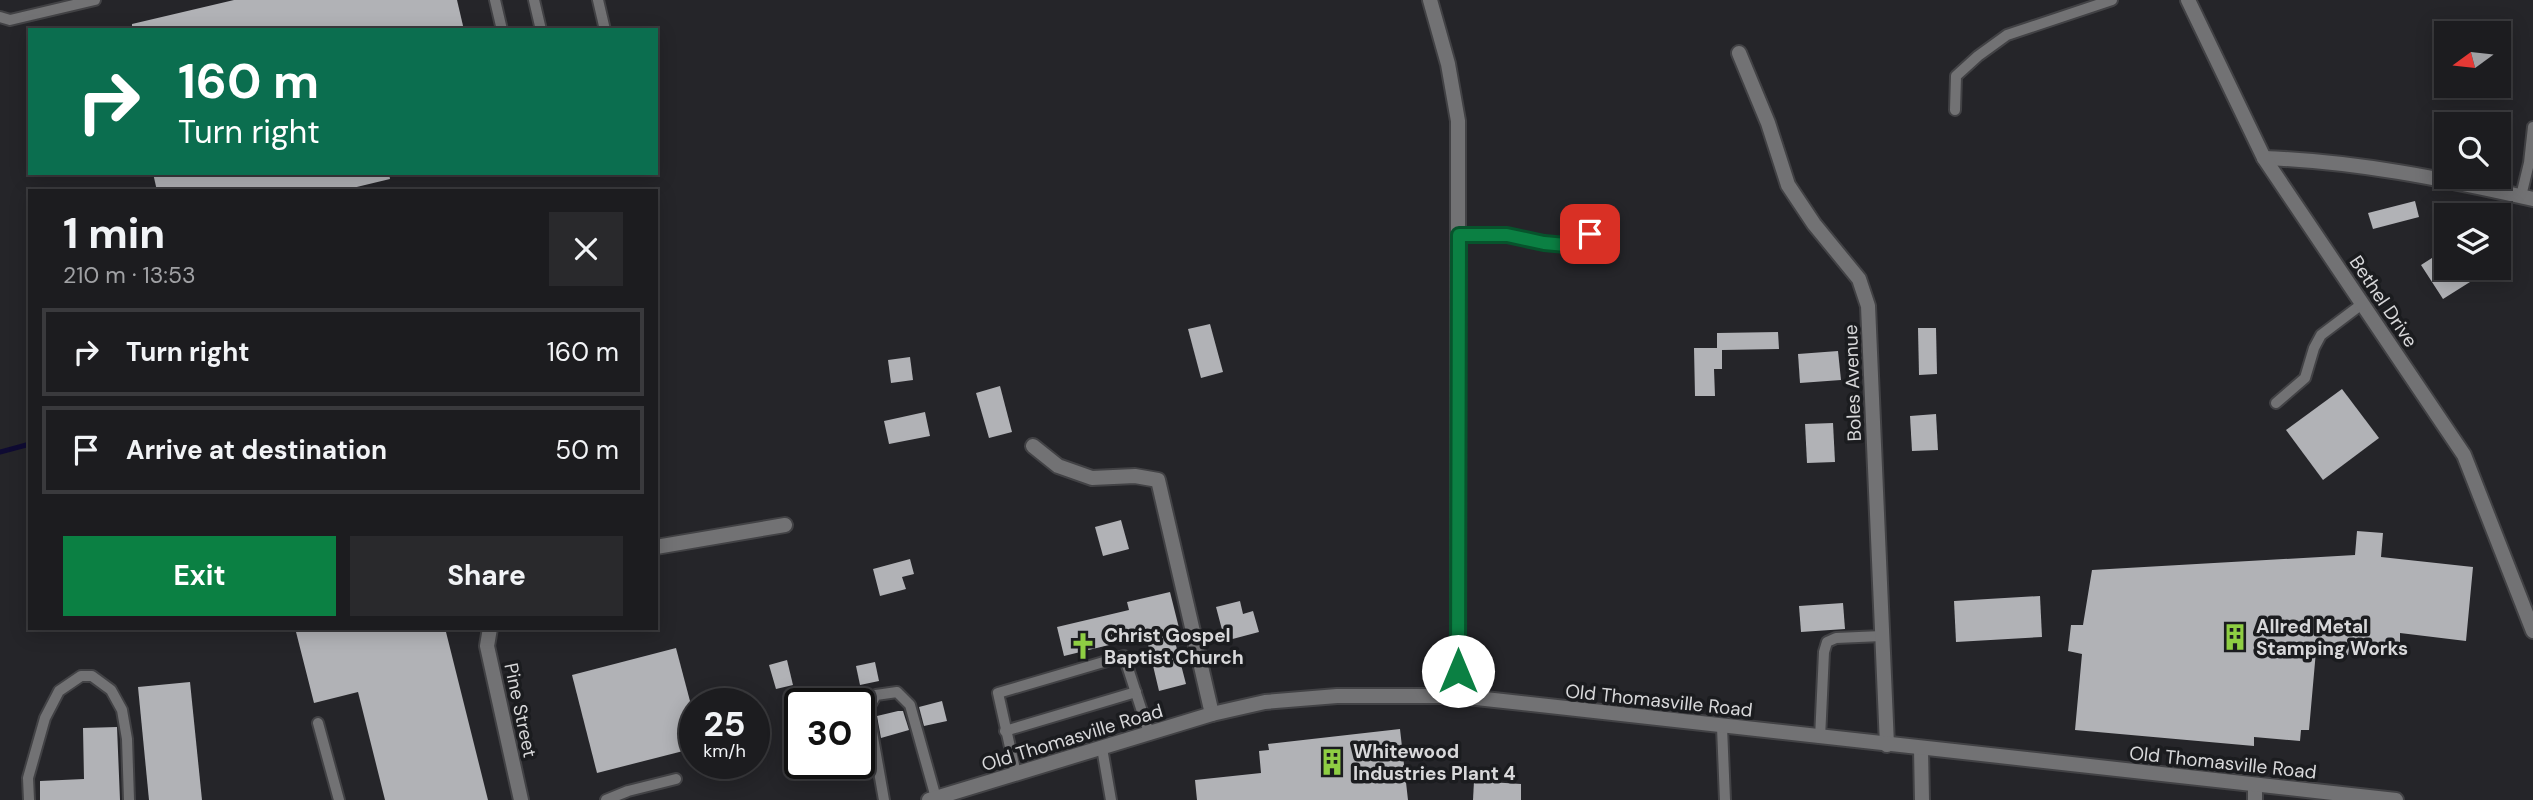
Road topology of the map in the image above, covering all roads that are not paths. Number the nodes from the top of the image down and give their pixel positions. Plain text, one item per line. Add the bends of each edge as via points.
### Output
1 (95, 0) edge
2 (495, 0) edge
3 (534, 0) edge
4 (598, 0) edge
5 (1430, 0) edge
6 (2112, 0) edge
7 (2188, 0) edge
8 (0, 17) edge
9 (502, 28) edge
10 (541, 28) edge
11 (605, 28) edge
12 (1739, 53) dead end
13 (1955, 110) dead end
14 (2533, 127) edge
15 (2264, 158) junction
16 (2527, 197) edge
17 (1594, 214) dead end
18 (1459, 235) junction
19 (2362, 304) junction
20 (2276, 403) dead end
21 (1033, 446) dead end
22 (785, 525) dead end
23 (658, 547) edge
24 (2529, 608) edge
25 (490, 630) edge
26 (2533, 631) edge
27 (1882, 636) junction
28 (1136, 692) junction
29 (1458, 696) junction
30 (1212, 714) junction
31 (318, 723) dead end
32 (1722, 727) junction
33 (1005, 731) junction
34 (1149, 733) junction
35 (1820, 738) junction
36 (1887, 745) junction
37 (1102, 748) junction
38 (1921, 749) junction
39 (1016, 774) junction
40 (676, 779) dead end
41 (2255, 785) junction
42 (933, 799) edge
43 (29, 800) edge
44 (129, 800) edge
45 (339, 800) edge
46 (521, 800) edge
47 (606, 800) edge
48 (884, 800) edge
49 (1111, 800) edge
50 (1725, 800) edge
51 (1922, 800) edge
52 (2255, 800) edge
53 (2396, 800) edge

1 - 8 lane via 9,20
2 - 9 lane
3 - 10 lane
4 - 11 lane
5 - 18 street via 1458,121
6 - 13 lane via 2007,36 1978,56 1956,76
7 - 15 street, Bethel Drive
12 - 27 street, Boles Avenue via 1788,186 1859,279 1868,306
14 - 16 lane
15 - 16 street via 2403,171
15 - 19 street, Bethel Drive
17 - 18 lane via 1590,234 1577,246 1507,235
18 - 29 street
19 - 20 lane via 2321,335 2305,378
19 - 24 street, Bethel Drive via 2464,455
21 - 30 street via 1058,466 1092,478 1158,480
22 - 23 street
24 - 26 street, Bethel Drive
25 - 46 street, Pine Street via 487,646
27 - 35 lane via 1827,642
27 - 36 street, Boles Avenue
28 - 33 lane
28 - 33 lane via 1124,656 998,693
28 - 34 lane
29 - 30 street, Old Thomasville Road via 1300,698
29 - 32 street, Old Thomasville Road
30 - 34 street, Old Thomasville Road
31 - 45 lane
32 - 35 street, Old Thomasville Road
32 - 50 lane
33 - 39 lane
34 - 37 street, Old Thomasville Road
35 - 36 street, Old Thomasville Road
36 - 38 street, Old Thomasville Road
37 - 39 street, Old Thomasville Road
37 - 49 lane
38 - 41 street, Old Thomasville Road
38 - 51 street
39 - 42 street, Old Thomasville Road
40 - 47 lane
41 - 52 street
41 - 53 street, Old Thomasville Road
42 - 48 lane via 910,705 897,692 876,695 868,709
43 - 44 lane via 29,778 45,718 59,691 82,676 92,676 111,690 122,710

